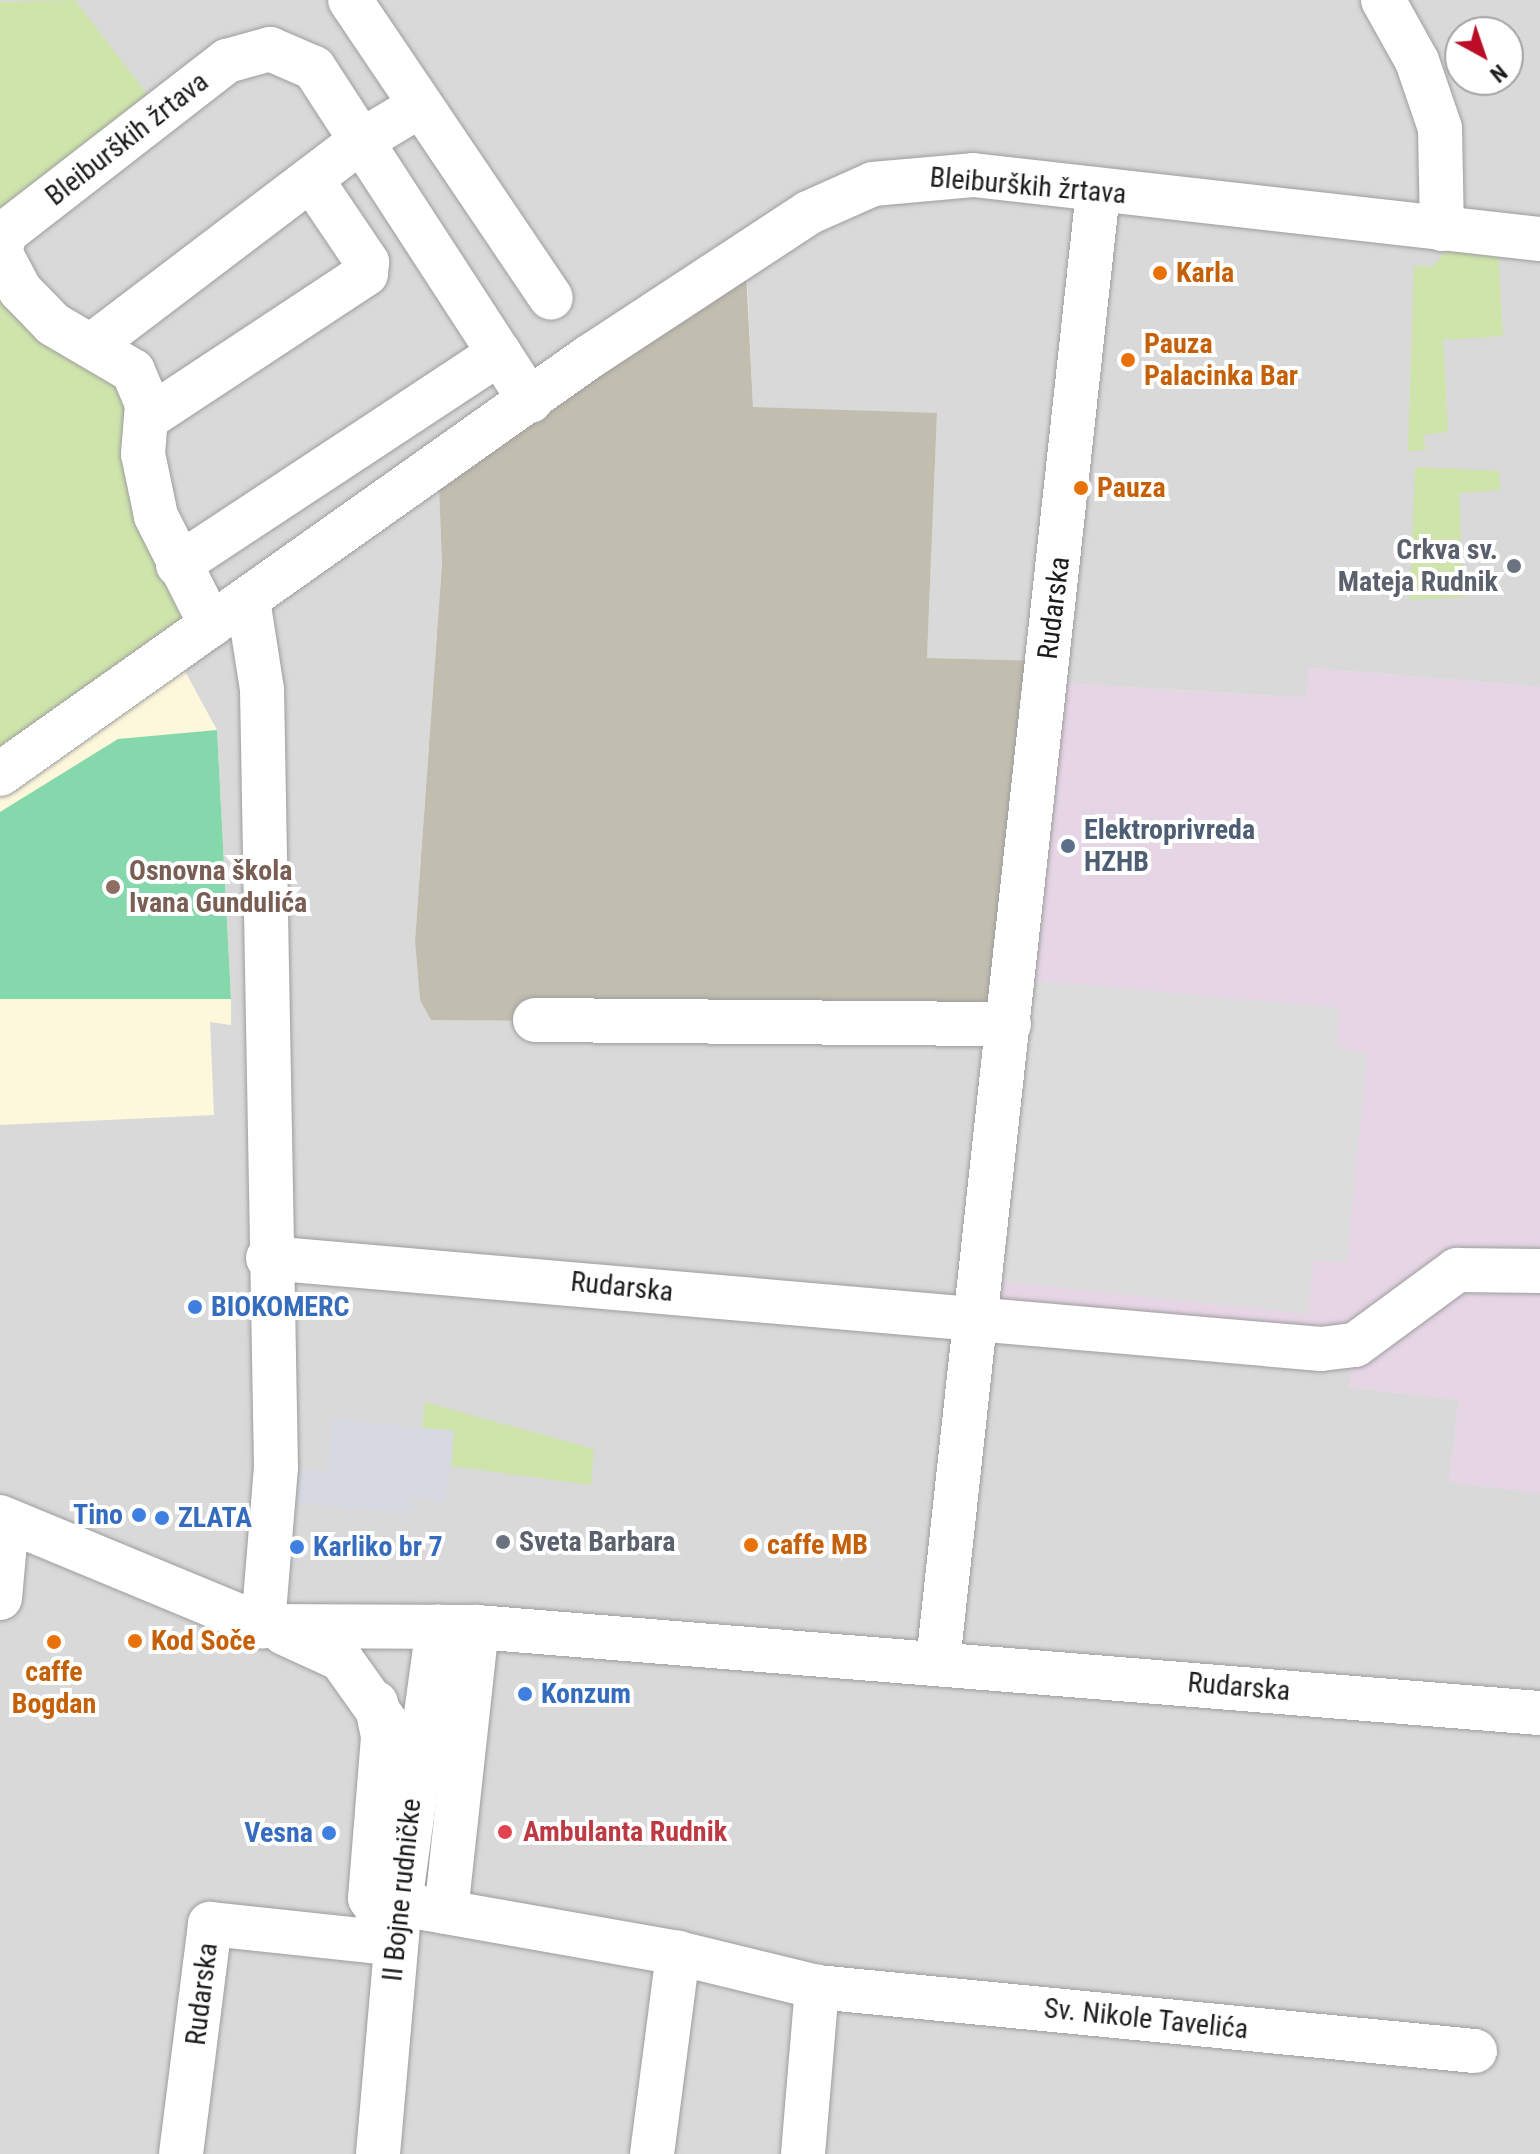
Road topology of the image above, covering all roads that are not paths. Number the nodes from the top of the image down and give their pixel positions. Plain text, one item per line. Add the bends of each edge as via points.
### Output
1 (350, 0) edge
2 (1383, 0) edge
3 (418, 107) junction
4 (361, 141) junction
5 (311, 179) junction
6 (1098, 192) junction
7 (1442, 229) junction
8 (1540, 239) edge
9 (551, 298) dead end
10 (92, 345) junction
11 (499, 353) junction
12 (530, 401) junction
13 (146, 419) junction
14 (178, 565) junction
15 (248, 600) junction
16 (211, 625) junction
17 (0, 774) edge
18 (535, 1020) dead end
19 (1009, 1024) junction
20 (268, 1258) junction
21 (1540, 1271) edge
22 (977, 1317) junction
23 (4, 1519) edge
24 (0, 1598) edge
25 (263, 1626) junction
26 (457, 1627) junction
27 (938, 1662) junction
28 (376, 1703) junction
29 (1540, 1713) edge
30 (415, 1774) junction
31 (446, 1912) junction
32 (397, 1929) junction
33 (678, 1953) junction
34 (817, 1987) junction
35 (1475, 2051) dead end
36 (181, 2154) edge
37 (378, 2154) edge
38 (652, 2154) edge
39 (803, 2154) edge

1 - 3 street
2 - 7 street via 1417,61 1440,128
3 - 4 street
3 - 9 street
4 - 5 street
4 - 10 street, Bleiburških žrtava via 314,68 294,55 249,49 227,61 5,233 0,252 20,290 53,324
4 - 11 street, Bleiburških žrtava
5 - 10 street
5 - 13 street via 367,262 366,274
6 - 7 street, Bleiburških žrtava
6 - 12 street, Bleiburških žrtava via 973,175 873,184 745,252
6 - 19 street, Rudarska
7 - 8 street, Bleiburških žrtava
10 - 13 street, Bleiburških žrtava via 133,371
11 - 12 street, Bleiburških žrtava
11 - 14 street
12 - 15 street, Bleiburških žrtava
13 - 14 street, Bleiburških žrtava via 143,454 156,516
14 - 16 street, Bleiburških žrtava
15 - 16 street, Bleiburških žrtava
15 - 20 street via 262,689
16 - 17 street, Bleiburških žrtava
18 - 19 street
19 - 22 street, Rudarska
20 - 22 street, Rudarska
20 - 25 street via 276,1467
21 - 22 street, Rudarska via 1457,1270 1355,1345 1335,1349
22 - 27 street, Rudarska
23 - 24 street, Rudarska
23 - 25 street, Rudarska
25 - 26 street, Rudarska
25 - 28 street via 341,1659
26 - 27 street, Rudarska
26 - 30 street, II Bojne rudničke
26 - 31 street
27 - 29 street, Rudarska
28 - 30 street
28 - 32 street via 383,1737 370,1898
30 - 32 street, II Bojne rudničke
31 - 32 street, Sv. Nikole Tavelića
31 - 33 street, Sv. Nikole Tavelića
32 - 36 street, Rudarska via 210,1924
32 - 37 street, II Bojne rudničke
33 - 34 street, Sv. Nikole Tavelića
33 - 38 street
34 - 35 street, Sv. Nikole Tavelića
34 - 39 street

